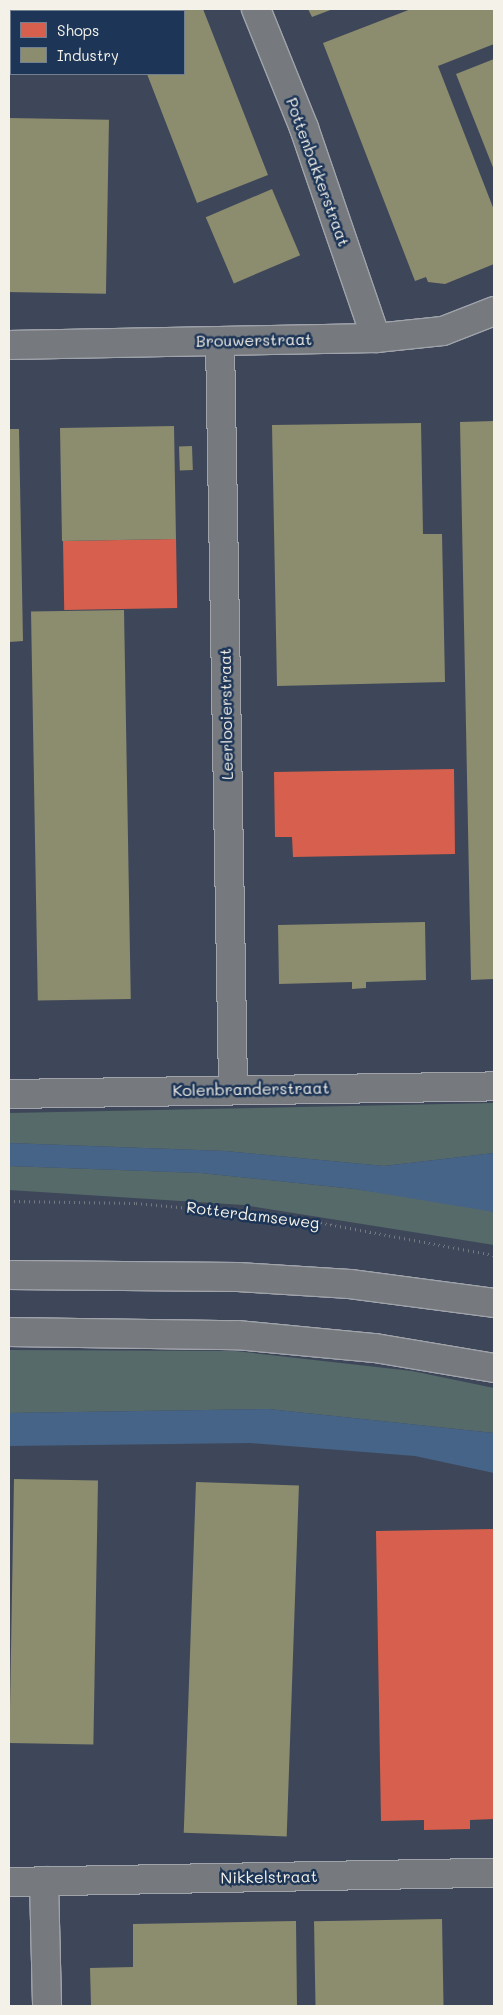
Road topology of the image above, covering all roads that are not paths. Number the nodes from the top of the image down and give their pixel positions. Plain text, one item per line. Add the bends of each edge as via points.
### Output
1 (256, 9) edge
2 (494, 311) edge
3 (376, 338) junction
4 (220, 341) junction
5 (9, 345) edge
6 (494, 1086) edge
7 (233, 1088) junction
8 (9, 1094) edge
9 (9, 1275) edge
10 (494, 1303) edge
11 (9, 1332) edge
12 (494, 1368) edge
13 (494, 1873) edge
14 (44, 1881) junction
15 (9, 1882) edge
16 (47, 2006) edge

1 - 3 street, Pottenbakkerstraat via 304,128
2 - 3 street, Brouwerstraat via 443,331
3 - 4 street, Brouwerstraat
4 - 5 street, Brouwerstraat
4 - 7 street, Leerlooierstraat
6 - 7 street, Kolenbranderstraat
7 - 8 street, Kolenbranderstraat
9 - 10 street via 238,1277 350,1284
11 - 12 street via 237,1335 375,1348
13 - 14 street, Nikkelstraat
14 - 15 street, Nikkelstraat
14 - 16 street

